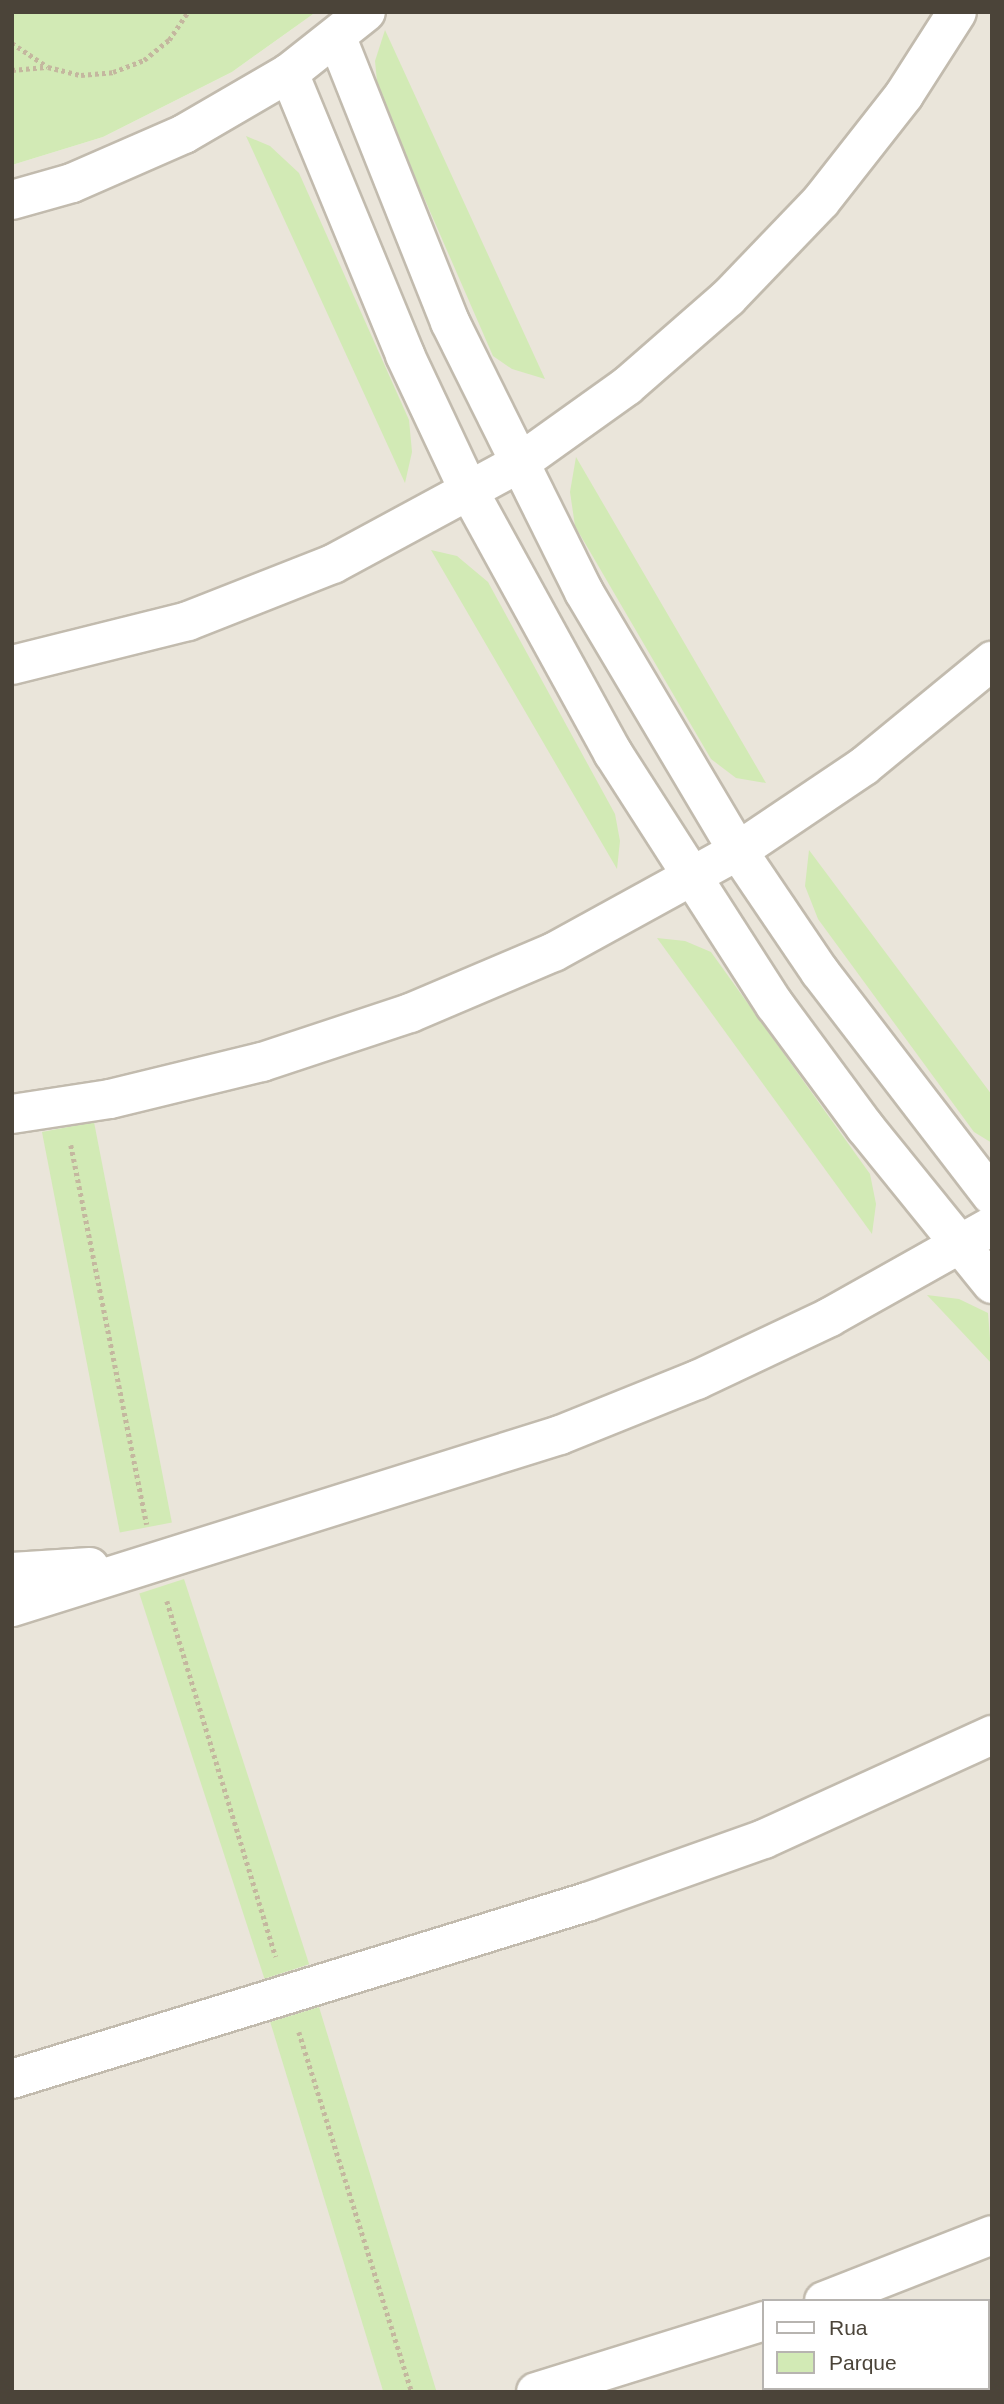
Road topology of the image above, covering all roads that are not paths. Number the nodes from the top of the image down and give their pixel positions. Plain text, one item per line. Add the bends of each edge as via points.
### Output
1 (366, 12) edge
2 (957, 12) edge
3 (337, 38) junction
4 (289, 73) junction
5 (12, 200) edge
6 (518, 464) junction
7 (470, 493) junction
8 (992, 661) edge
9 (12, 665) edge
10 (738, 851) junction
11 (691, 879) junction
12 (12, 1114) edge
13 (992, 1196) edge
14 (992, 1226) edge
15 (959, 1246) junction
16 (992, 1284) edge
17 (155, 1563) junction
18 (12, 1573) edge
19 (12, 1607) edge
20 (992, 1735) edge
21 (12, 2079) edge
22 (992, 2235) edge
23 (829, 2299) edge
24 (762, 2322) edge
25 (536, 2392) edge

1 - 3 street
2 - 6 street via 904,95 821,201 728,298 627,386
3 - 4 street
3 - 6 street via 444,309
4 - 5 street via 184,134 72,183
4 - 7 street via 344,215
6 - 7 street
6 - 10 street via 643,697
7 - 9 street via 333,564 188,621
7 - 11 street via 612,753
8 - 10 street via 864,766
10 - 11 street
10 - 13 street via 820,972
11 - 12 street via 554,952 410,1013 262,1062 63,1107
11 - 15 street via 783,1016
14 - 15 street
15 - 16 street
15 - 17 street via 830,1317 697,1380 572,1430
17 - 18 street
17 - 19 street
20 - 21 street via 764,1839 587,1902
22 - 23 street
24 - 25 street

